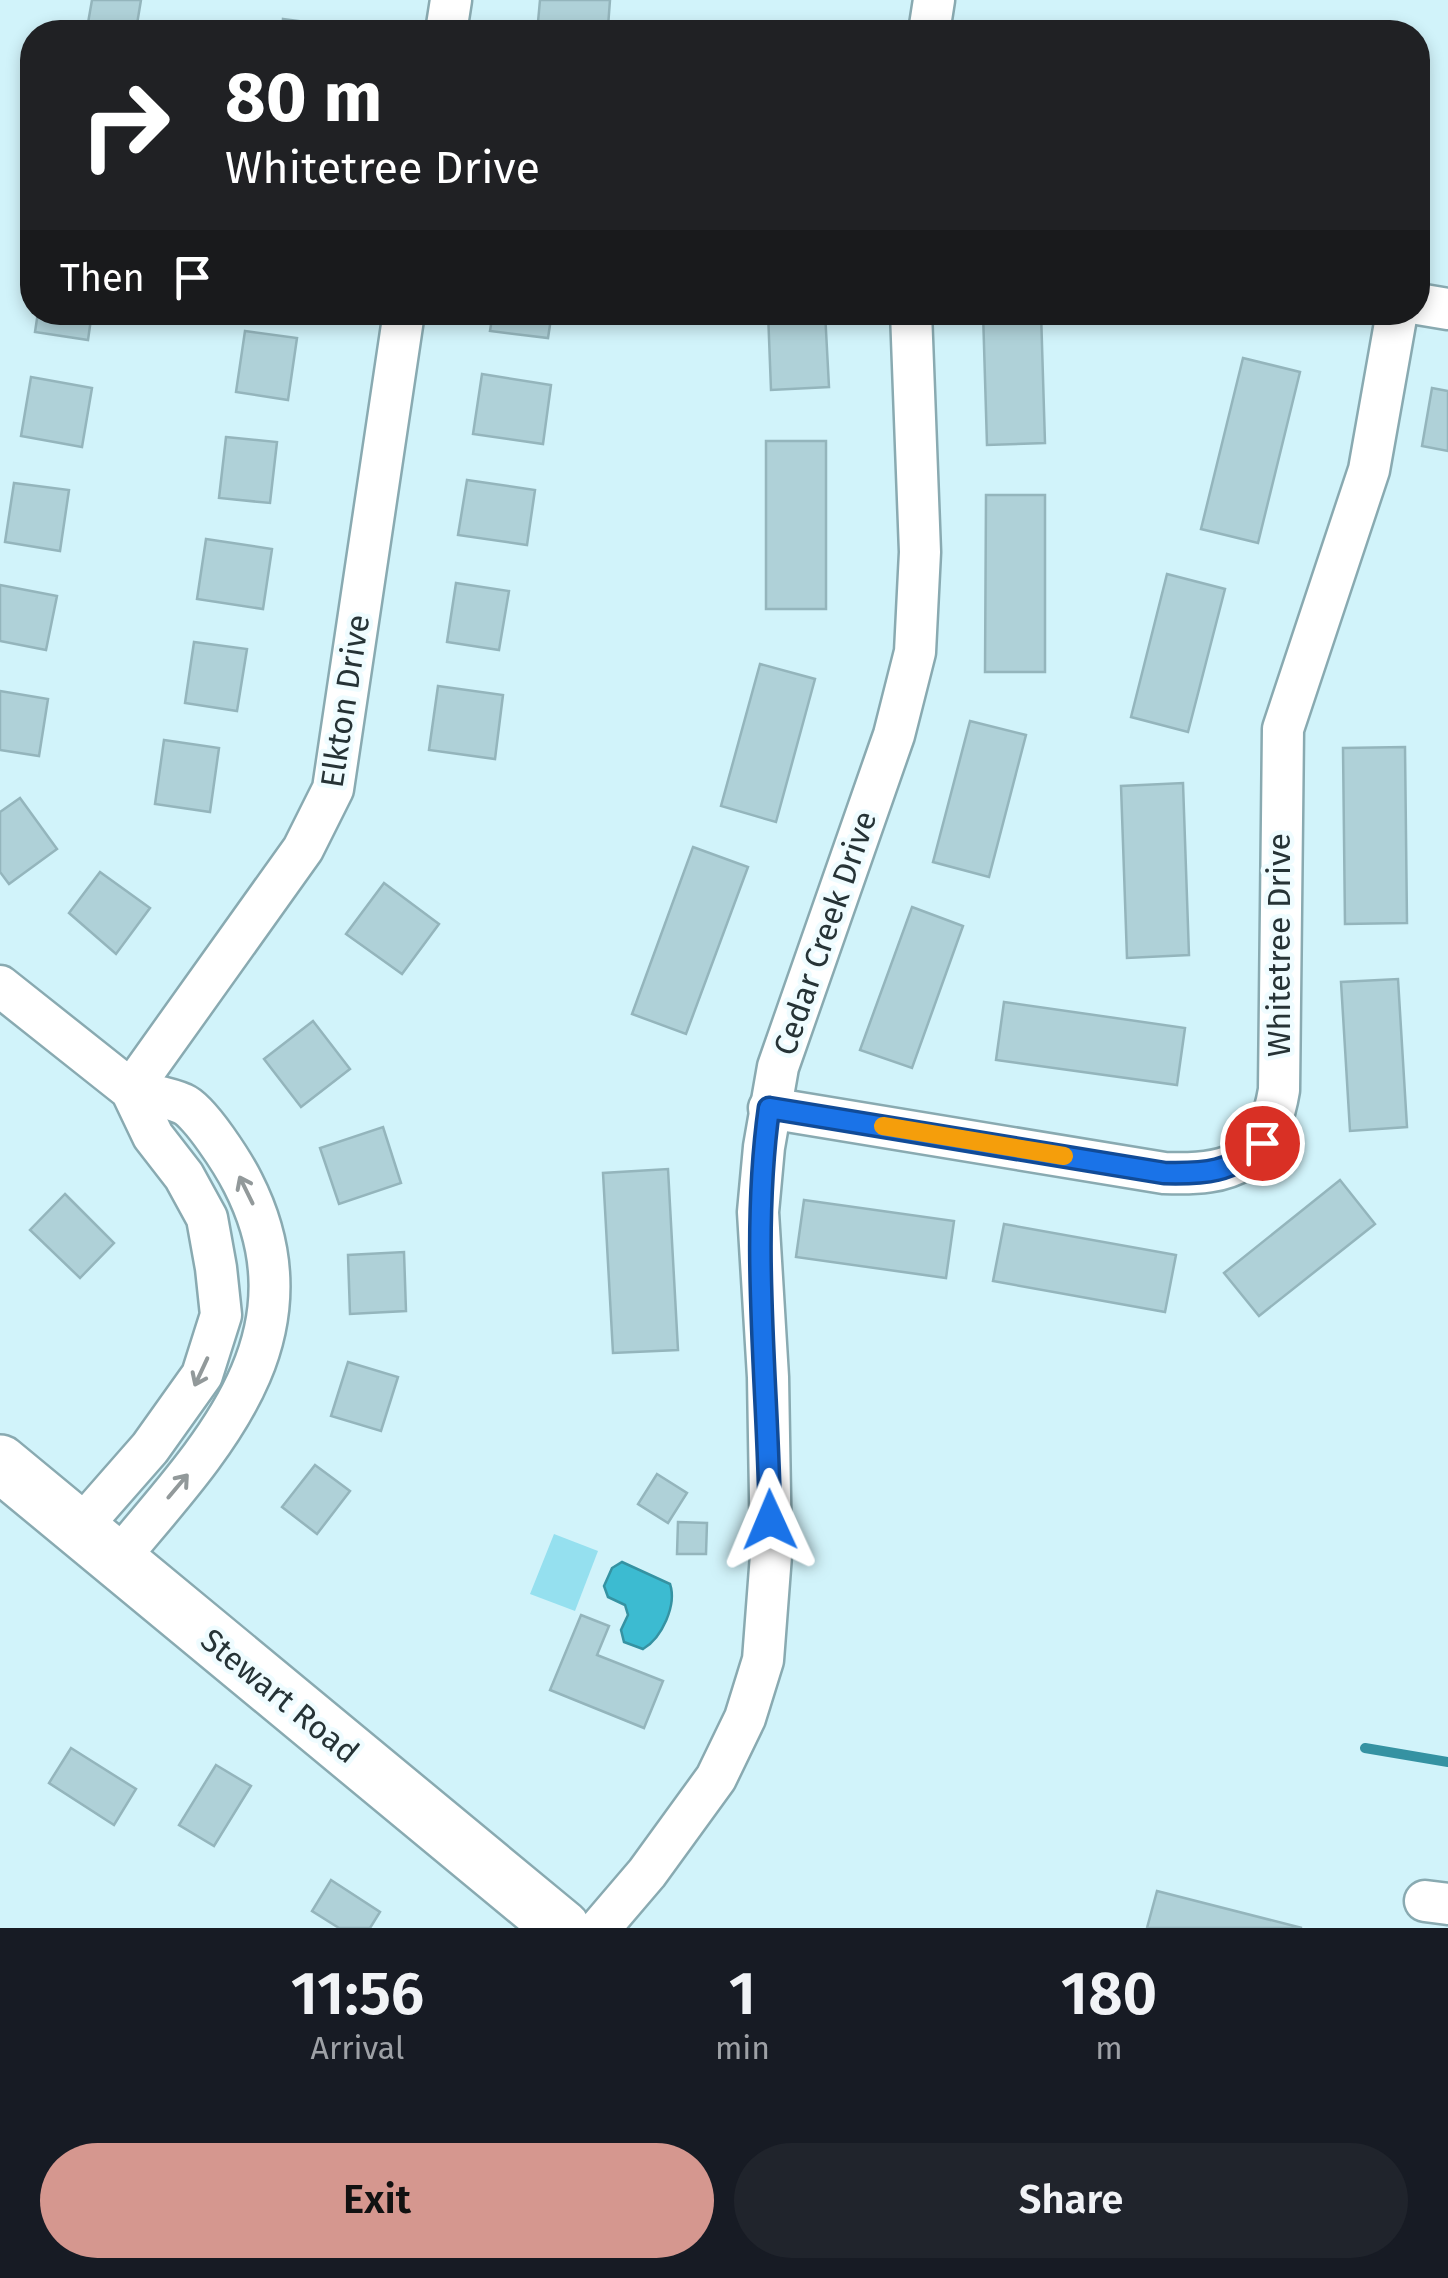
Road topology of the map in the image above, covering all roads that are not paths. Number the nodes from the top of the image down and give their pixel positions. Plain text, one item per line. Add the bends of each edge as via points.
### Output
1 (402, 325) edge
2 (911, 325) edge
3 (1396, 325) edge
4 (0, 986) edge
5 (131, 1090) junction
6 (769, 1108) junction
7 (221, 1315) junction
8 (266, 1326) junction
9 (0, 1463) edge
10 (97, 1545) junction
11 (562, 1928) edge
12 (600, 1928) edge

1 - 5 street, Elkton Drive via 334,789 303,849
2 - 6 street, Cedar Creek Drive via 920,552 914,652 894,734
3 - 6 street, Whitetree Drive via 1369,470 1283,730 1279,1090 1262,1143 1224,1170 1164,1173
4 - 5 street
5 - 7 street via 207,1218
8 -> 5 street via 266,1248 234,1165 187,1105
6 - 12 street, Cedar Creek Drive via 758,1212 770,1555 762,1660 745,1718 716,1778
7 - 8 street
7 -> 10 street via 202,1375 150,1448
10 -> 8 street via 214,1444 258,1362
9 - 10 street, Stewart Road
10 - 11 street, Stewart Road

